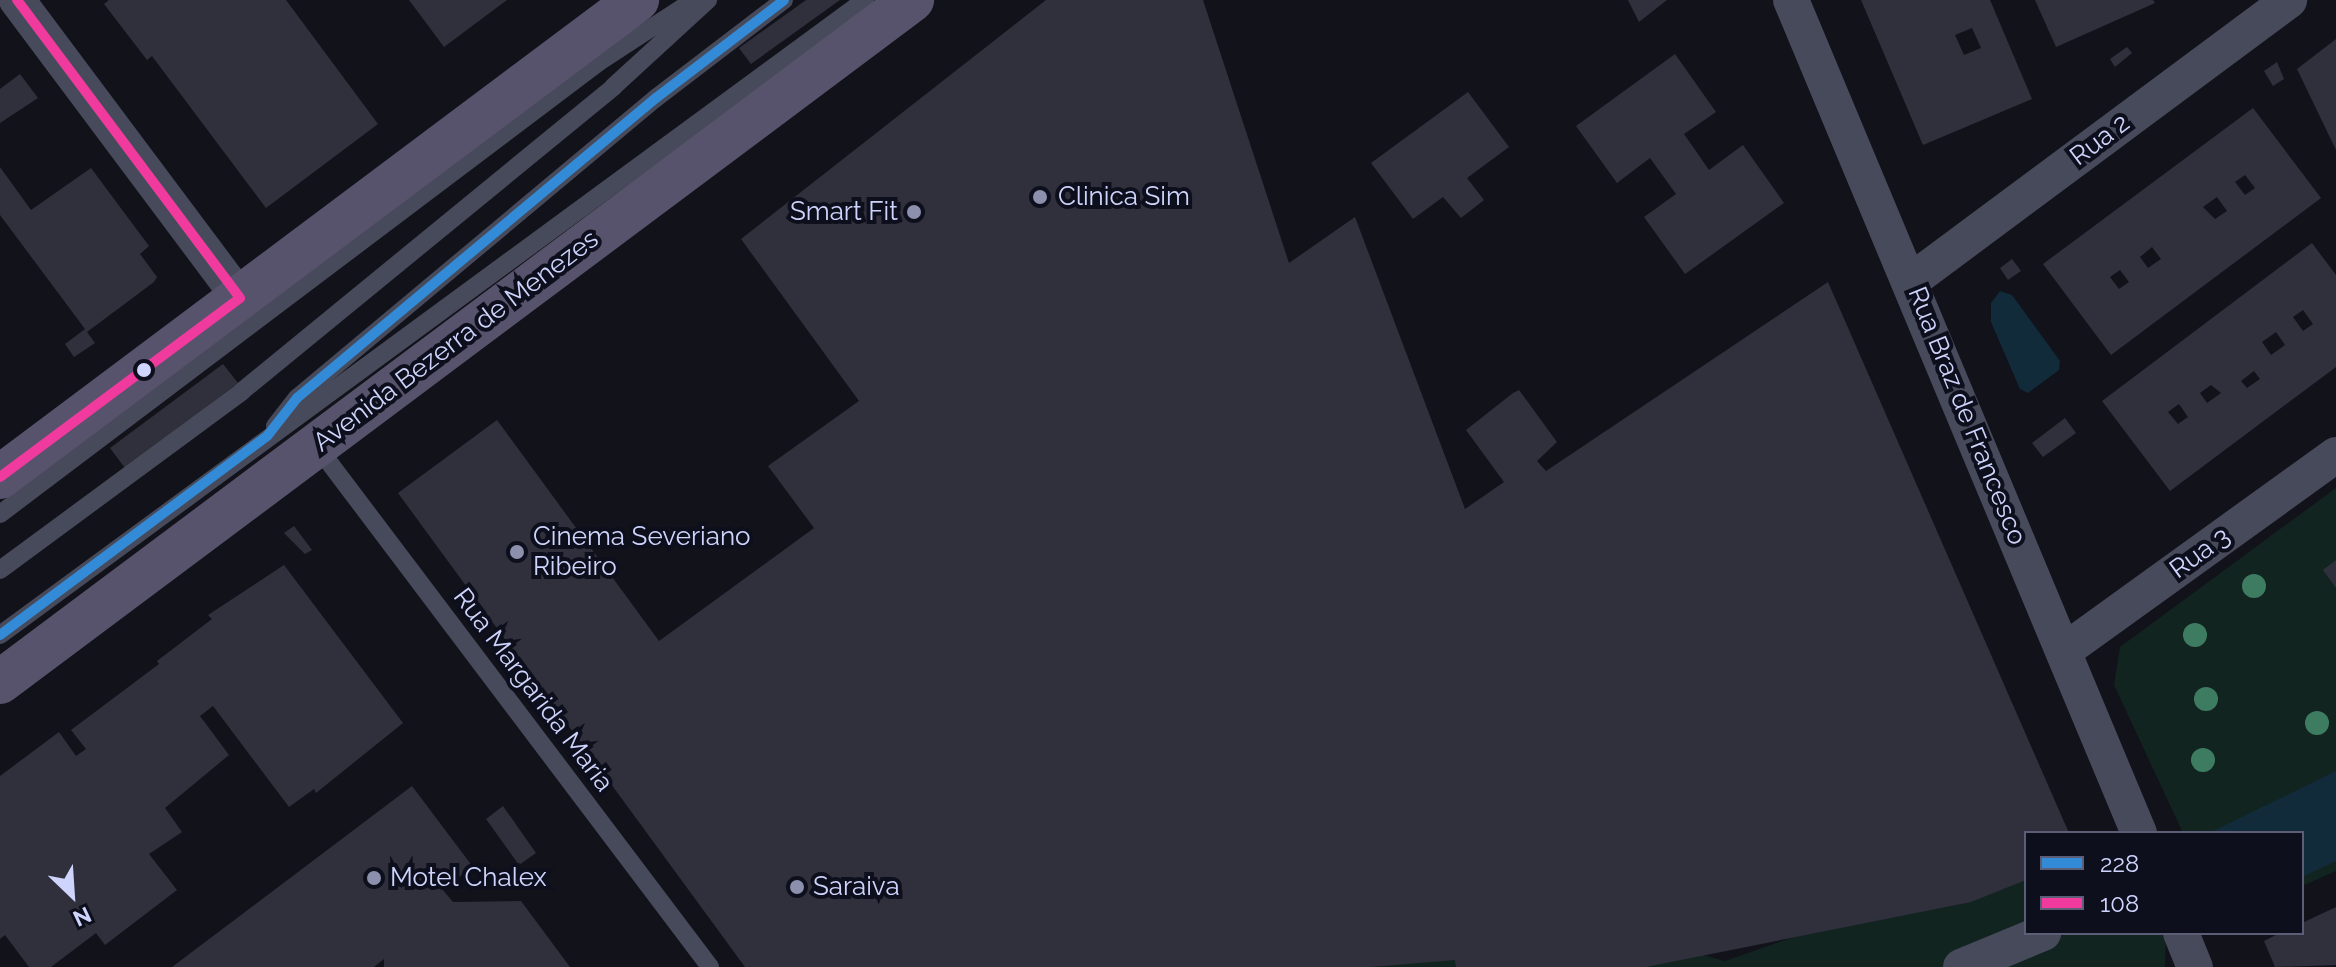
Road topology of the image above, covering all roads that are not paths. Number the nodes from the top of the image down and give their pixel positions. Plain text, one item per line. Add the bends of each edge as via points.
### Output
1 (17, 0) edge
2 (637, 0) edge
3 (694, 0) edge
4 (708, 0) edge
5 (784, 0) edge
6 (865, 0) edge
7 (912, 0) edge
8 (1791, 0) edge
9 (2289, 0) edge
10 (1911, 281) junction
11 (240, 298) junction
12 (268, 435) junction
13 (316, 445) junction
14 (2336, 455) edge
15 (0, 477) edge
16 (0, 514) edge
17 (0, 570) edge
18 (0, 635) edge
19 (2064, 651) junction
20 (0, 682) edge
21 (2138, 831) edge
22 (2038, 935) edge
23 (2182, 935) edge
24 (710, 967) edge
25 (1961, 967) edge
26 (2195, 967) edge

1 - 11 street
2 - 11 main road
3 - 16 lane via 599,62
4 - 17 lane via 613,87 241,392
5 - 12 lane, Avenida Bezerra de Menezes via 656,98 297,398
6 - 12 lane, Avenida Bezerra de Menezes via 309,413
7 - 13 main road, Avenida Bezerra de Menezes
8 - 10 street, Rua Braz de Francesco
9 - 10 street, Rua 2
10 - 19 street, Rua Braz de Francesco
11 - 15 main road
12 - 18 lane, Avenida Bezerra de Menezes
13 - 20 main road, Avenida Bezerra de Menezes
13 - 24 lane, Rua Margarida Maria
14 - 19 street, Rua 3
19 - 21 street, Rua Braz de Francesco
22 - 25 street
23 - 26 street

